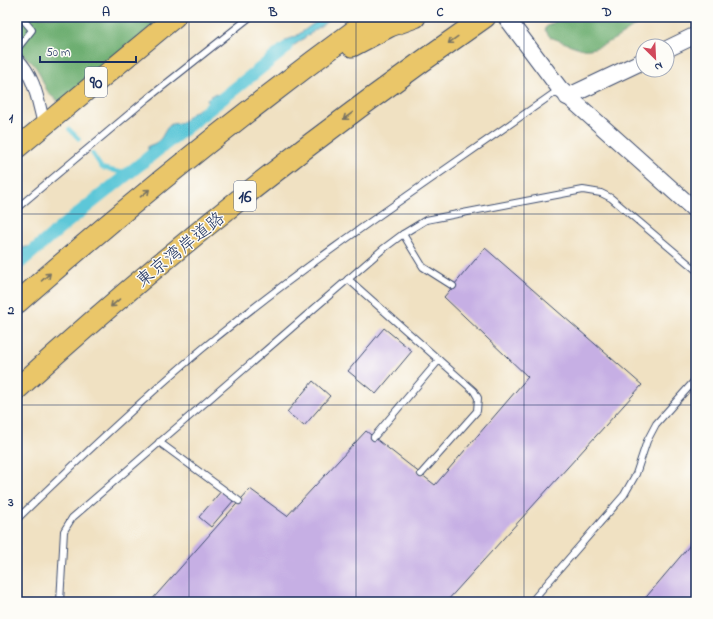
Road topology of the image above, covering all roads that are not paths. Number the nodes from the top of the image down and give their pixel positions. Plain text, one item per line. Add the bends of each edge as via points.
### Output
1 (21, 17) edge
2 (175, 17) edge
3 (250, 17) edge
4 (373, 17) edge
5 (415, 17) edge
6 (485, 17) edge
7 (506, 17) edge
8 (696, 35) edge
9 (675, 45) edge
10 (17, 49) edge
11 (17, 59) edge
12 (635, 63) edge
13 (564, 93) junction
14 (44, 124) junction
15 (218, 134) junction
16 (17, 148) edge
17 (17, 208) edge
18 (696, 211) edge
19 (403, 234) junction
20 (696, 270) edge
21 (348, 279) junction
22 (453, 286) dead end
23 (17, 303) edge
24 (439, 360) junction
25 (696, 379) edge
26 (17, 390) edge
27 (374, 437) dead end
28 (159, 442) junction
29 (421, 474) dead end
30 (239, 501) dead end
31 (17, 518) edge
32 (60, 602) edge
33 (531, 602) edge

1 - 10 lane via 32,30
2 - 14 main road, 90
3 - 17 lane via 148,98
4 - 15 highway
5 - 15 highway via 363,40 286,94
6 -> 26 highway, 東京湾岸道路 / 16 via 351,114 222,214 140,281
7 - 13 street
8 - 9 street
11 - 14 street via 34,85
12 - 13 street
13 - 18 street
13 - 31 lane via 358,231 203,349 130,412
14 - 16 main road, 90
23 -> 15 highway
19 - 20 lane via 426,220 583,190 601,193 611,198
19 - 21 lane
19 - 22 lane via 424,267
21 - 24 lane
21 - 28 lane
24 - 27 lane
24 - 29 lane via 474,391 478,404 477,410
25 - 33 lane via 656,424 647,441 636,474 624,495
28 - 30 lane
28 - 32 lane via 72,518 64,531

